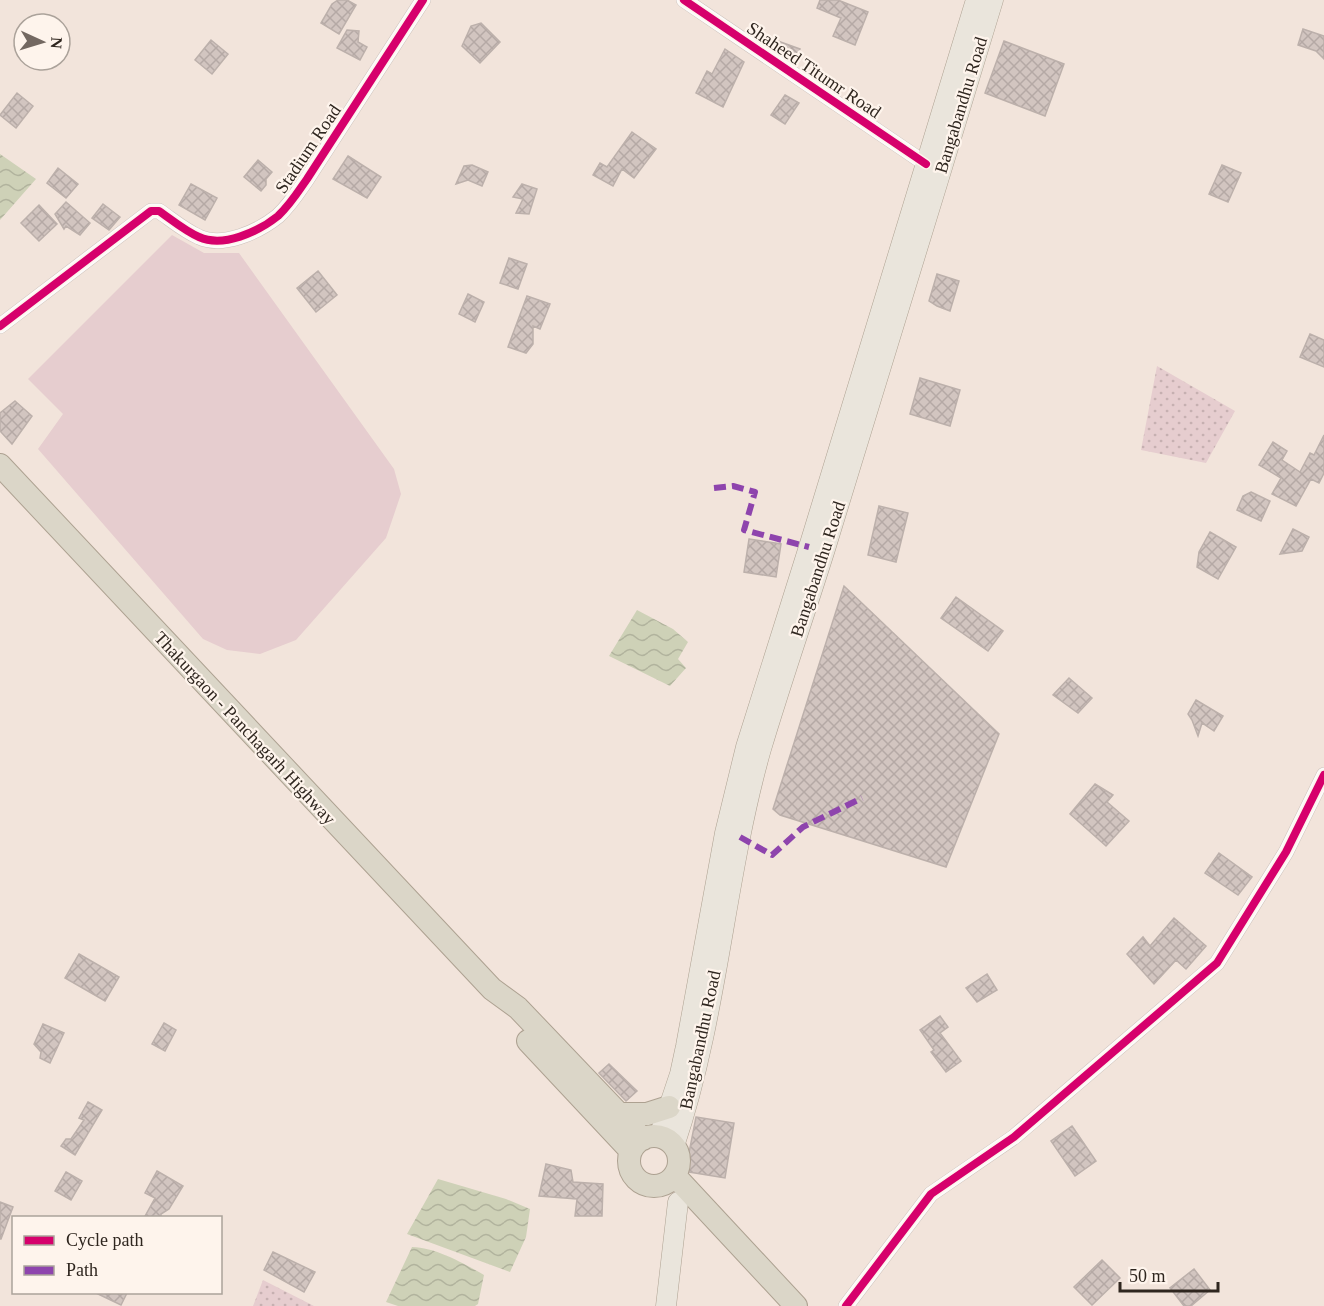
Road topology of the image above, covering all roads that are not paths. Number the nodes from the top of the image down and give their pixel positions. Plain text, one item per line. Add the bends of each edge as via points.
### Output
1 (423, 0) edge
2 (684, 0) edge
3 (976, 0) edge
4 (993, 0) edge
5 (926, 165) junction
6 (0, 326) edge
7 (0, 465) edge
8 (1324, 775) edge
9 (492, 989) junction
10 (669, 1107) junction
11 (620, 1114) junction
12 (652, 1143) junction
13 (672, 1187) junction
14 (666, 1306) edge
15 (778, 1306) edge
16 (796, 1306) edge
17 (846, 1306) edge

1 - 6 street, Stadium Road via 296,195 276,217 252,231 214,241 199,237 159,211 151,211
2 - 5 street, Shaheed Titumr Road
3 - 5 main road, Bangabandhu Road
4 - 12 main road, Bangabandhu Road via 761,751 687,1104
5 - 10 main road, Bangabandhu Road via 746,747 724,833 686,1046
7 - 9 highway, Thakurgaon - Panchagarh Highway
8 - 17 street via 1286,852 1217,963 1014,1137 931,1194
9 - 11 highway, Thakurgaon - Panchagarh Highway via 518,1008
9 - 12 highway, Thakurgaon - Panchagarh Highway via 506,1017
10 - 11 highway via 646,1114
10 - 12 main road, Bangabandhu Road
11 - 12 highway, Thakurgaon - Panchagarh Highway
12 - 13 highway via 678,1155 679,1166
12 - 13 highway via 629,1163 633,1175 652,1187
13 - 14 main road
13 - 15 highway
13 - 16 highway

